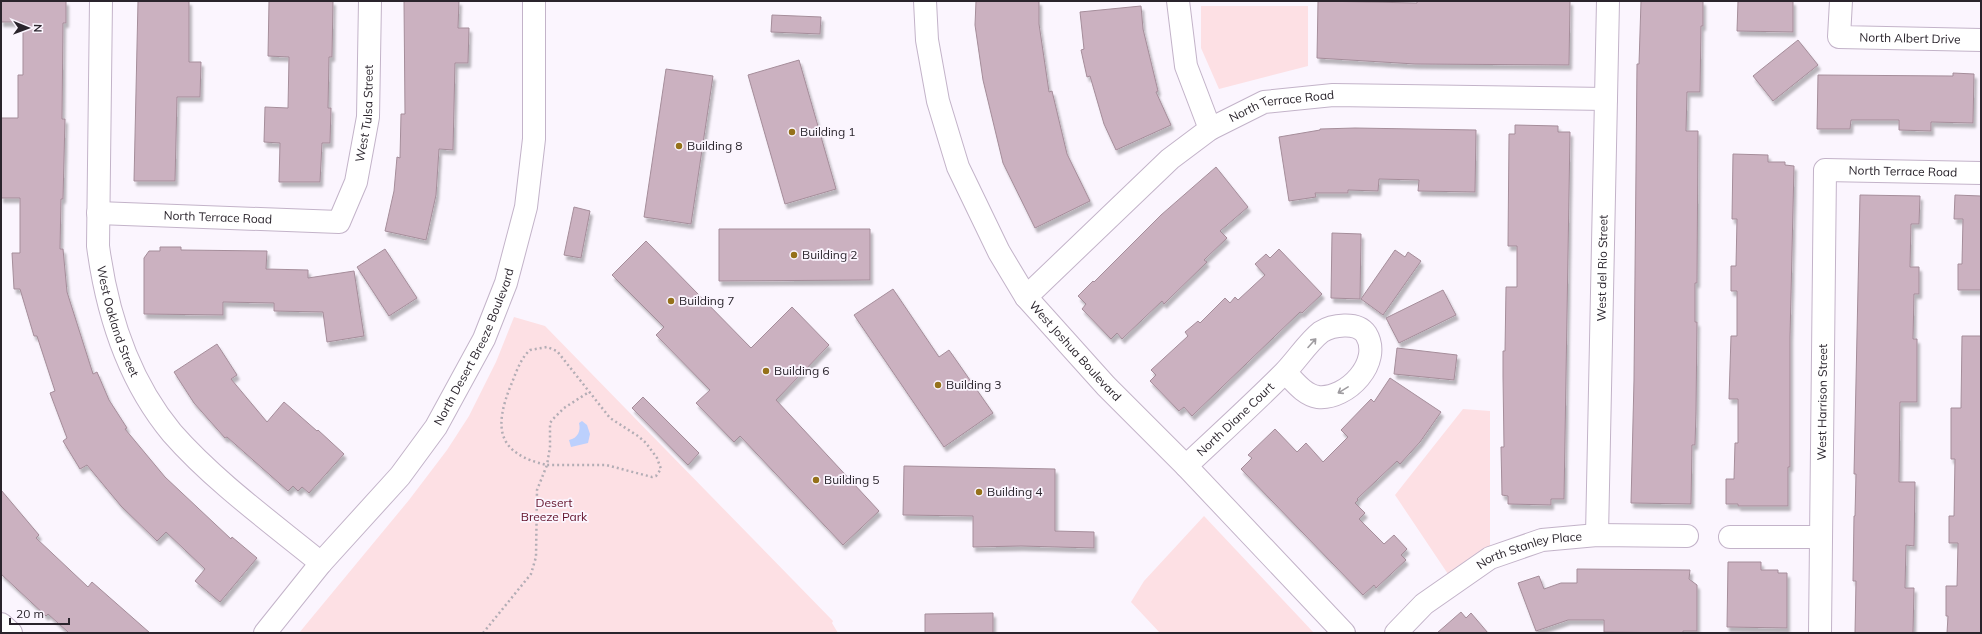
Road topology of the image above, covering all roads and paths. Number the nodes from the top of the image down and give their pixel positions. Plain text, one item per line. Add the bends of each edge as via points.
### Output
1 (102, 1) edge
2 (370, 1) edge
3 (534, 1) edge
4 (925, 1) edge
5 (1178, 1) edge
6 (1608, 1) edge
7 (1841, 1) edge
8 (1981, 40) edge
9 (1606, 99) junction
10 (1210, 129) junction
11 (1825, 170) joint
12 (1981, 173) edge
13 (98, 213) junction
14 (339, 222) joint
15 (1026, 297) junction
16 (1285, 372) dead end
17 (589, 392) junction
18 (547, 465) junction
19 (1186, 466) junction
20 (1597, 535) junction
21 (1687, 536) dead end
22 (1821, 536) junction
23 (1730, 537) dead end
24 (321, 563) junction
25 (1, 624) edge
26 (11, 633) edge
27 (265, 633) edge
28 (483, 633) edge
29 (1344, 633) edge
30 (1396, 633) edge
31 (1820, 633) edge

1 - 13 street, West Oakland Street
2 - 14 street, West Tulsa Street via 368,117 356,182
3 - 24 street, North Desert Breeze Boulevard via 534,139 526,206 506,283 484,339 436,427 400,476
4 - 15 street, West Joshua Boulevard via 927,40 938,101 958,167 999,252
5 - 10 street via 1186,66
6 - 9 street, West del Rio Street
7 - 8 street, North Albert Drive via 1839,37
9 - 10 street, North Terrace Road via 1333,95 1264,102
9 - 20 street, West del Rio Street
10 - 15 street, North Terrace Road via 1170,159
11 - 12 street, North Terrace Road
11 - 22 street, West Harrison Street
13 - 14 street, North Terrace Road
13 - 24 street, West Oakland Street via 98,246 109,308 128,361 142,390 172,433 197,460
15 - 19 street, West Joshua Boulevard via 1106,386
16 - 19 street, North Diane Court
17 - 18 path via 564,408 550,423
17 - 18 path via 614,422 646,443 657,458 662,469 660,473 656,476 645,476 606,465
17 - 18 path via 552,348 530,350 525,355 503,407 502,432 508,445 518,455
18 - 28 path via 537,490 536,557 531,574
19 - 29 street, West Joshua Boulevard
20 - 21 street, North Stanley Place
20 - 30 street, North Stanley Place via 1542,540 1490,558 1424,604
22 - 23 street
22 - 31 street, West Harrison Street
24 - 27 street, North Desert Breeze Boulevard
25 - 26 street

